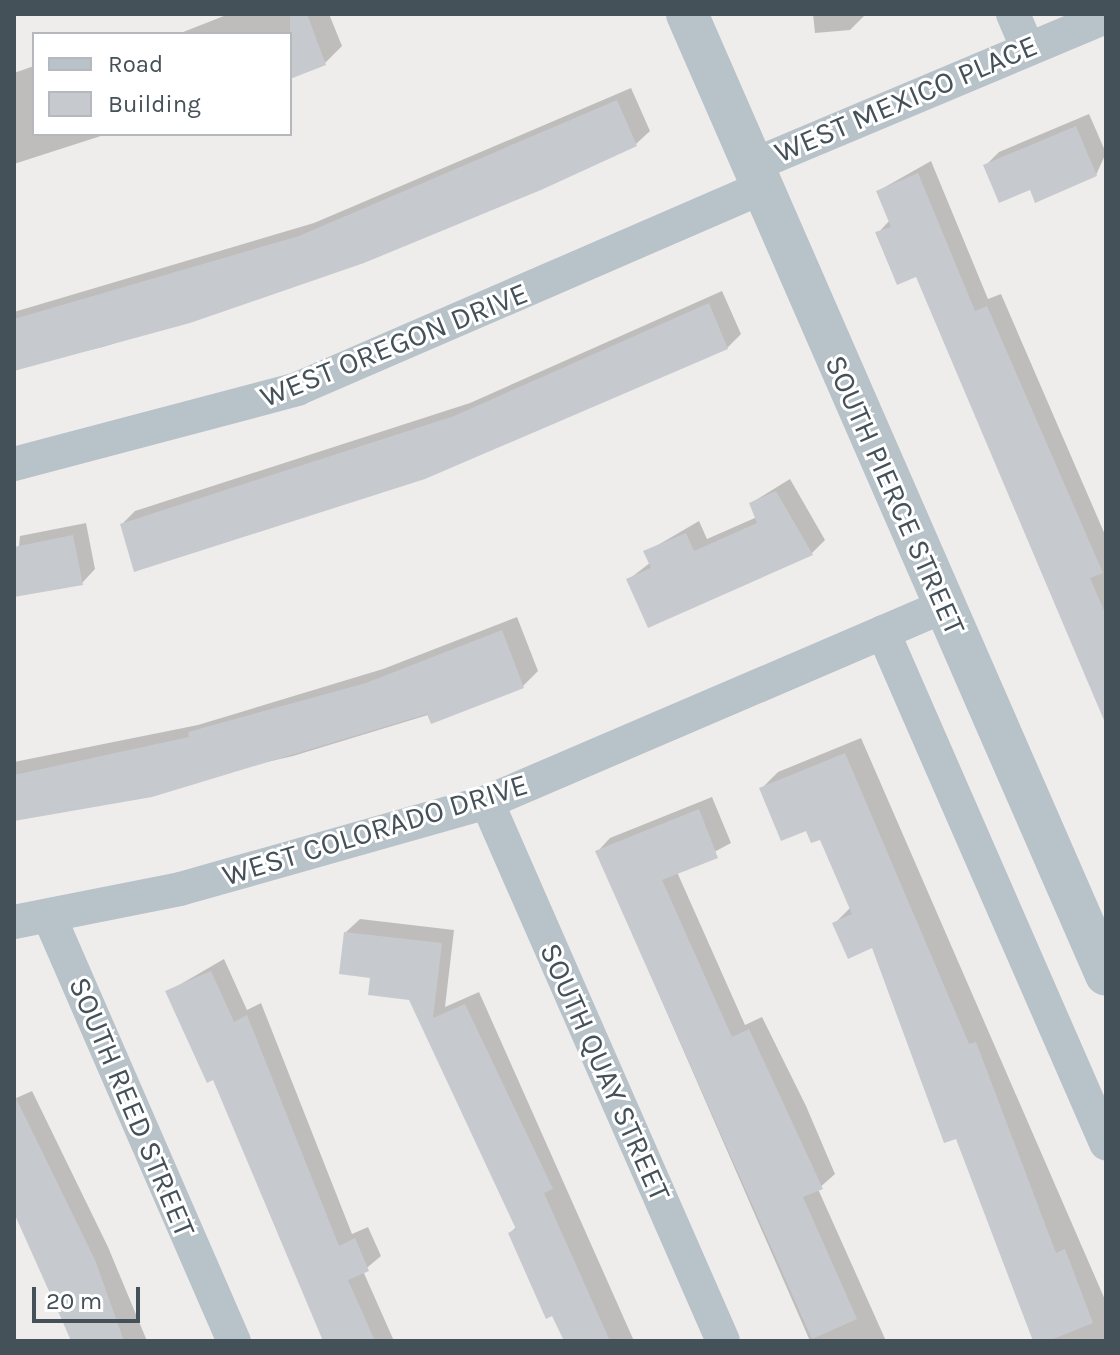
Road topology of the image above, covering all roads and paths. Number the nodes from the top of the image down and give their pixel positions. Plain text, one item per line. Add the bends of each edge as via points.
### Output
1 (687, 14) edge
2 (1013, 14) edge
3 (1106, 17) edge
4 (1027, 47) junction
5 (756, 177) junction
6 (14, 464) edge
7 (944, 606) junction
8 (883, 632) junction
9 (487, 802) junction
10 (49, 916) junction
11 (14, 922) edge
12 (1106, 975) edge
13 (1106, 1143) edge
14 (234, 1341) edge
15 (723, 1341) edge

1 - 5 street, SOUTH PIERCE STREET
2 - 4 street
3 - 4 street, WEST MEXICO PLACE
4 - 5 street, WEST MEXICO PLACE
5 - 6 street, WEST OREGON DRIVE via 297,389
5 - 7 street, SOUTH PIERCE STREET
7 - 8 street, WEST COLORADO DRIVE
7 - 12 street, SOUTH PIERCE STREET
8 - 9 street, WEST COLORADO DRIVE
8 - 13 street
9 - 10 street, WEST COLORADO DRIVE via 180,889
9 - 15 street, SOUTH QUAY STREET
10 - 11 street, WEST COLORADO DRIVE
10 - 14 street, SOUTH REED STREET

